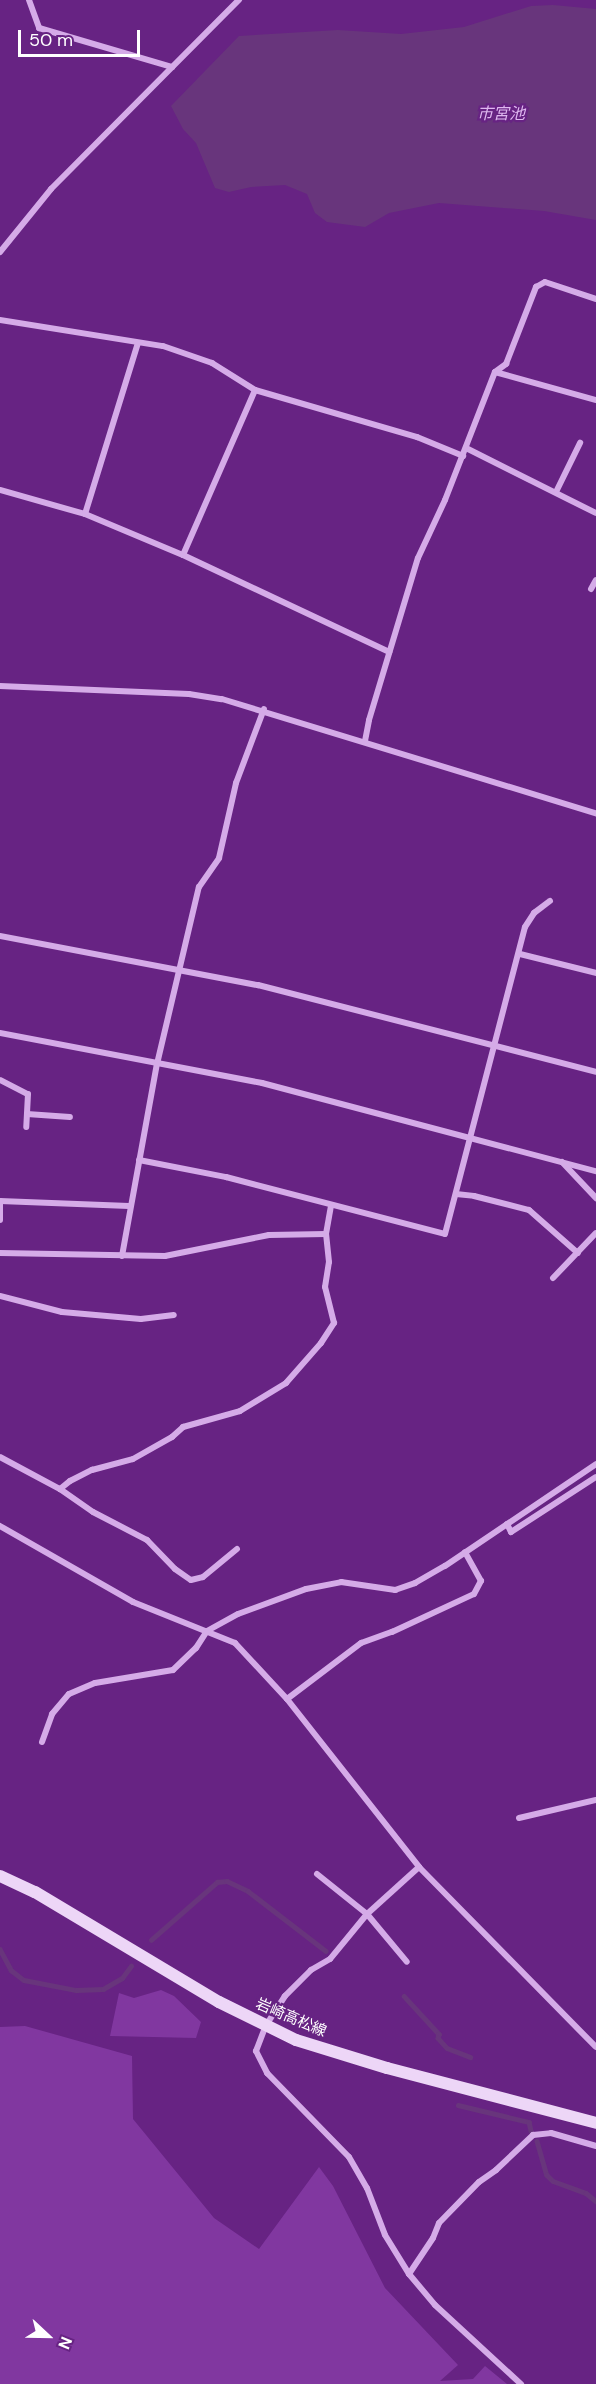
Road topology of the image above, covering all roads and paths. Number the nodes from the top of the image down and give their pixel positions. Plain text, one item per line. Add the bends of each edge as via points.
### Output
1 (29, 0) edge
2 (239, 0) edge
3 (172, 67) junction
4 (0, 252) edge
5 (596, 299) edge
6 (0, 320) edge
7 (138, 343) junction
8 (495, 372) junction
9 (255, 390) junction
10 (596, 400) edge
11 (580, 443) dead end
12 (466, 448) junction
13 (463, 456) junction
14 (0, 490) edge
15 (556, 492) junction
16 (596, 513) edge
17 (85, 514) junction
18 (183, 555) junction
19 (596, 580) edge
20 (591, 589) dead end
21 (389, 652) junction
22 (0, 686) edge
23 (264, 710) junction
24 (365, 741) junction
25 (596, 813) edge
26 (550, 901) dead end
27 (0, 936) edge
28 (520, 954) junction
29 (179, 970) junction
30 (596, 973) edge
31 (0, 1033) edge
32 (496, 1046) junction
33 (157, 1064) junction
34 (596, 1072) edge
35 (0, 1080) edge
36 (27, 1114) junction
37 (70, 1117) dead end
38 (26, 1127) dead end
39 (471, 1138) junction
40 (139, 1160) junction
41 (561, 1162) junction
42 (596, 1171) edge
43 (456, 1194) junction
44 (596, 1198) edge
45 (0, 1201) edge
46 (331, 1205) junction
47 (129, 1206) junction
48 (0, 1220) edge
49 (596, 1233) edge
50 (326, 1234) junction
51 (0, 1253) edge
52 (578, 1253) junction
53 (122, 1256) junction
54 (553, 1278) dead end
55 (0, 1296) edge
56 (174, 1315) dead end
57 (0, 1457) edge
58 (596, 1464) edge
59 (596, 1477) edge
60 (60, 1489) junction
61 (507, 1524) junction
62 (0, 1526) edge
63 (237, 1549) dead end
64 (465, 1552) junction
65 (207, 1631) junction
66 (287, 1699) junction
67 (42, 1742) dead end
68 (595, 1800) edge
69 (519, 1818) dead end
70 (419, 1867) junction
71 (317, 1874) dead end
72 (0, 1876) edge
73 (367, 1914) junction
74 (407, 1962) dead end
75 (266, 2025) junction
76 (596, 2047) edge
77 (596, 2123) edge
78 (596, 2146) edge
79 (409, 2274) junction
80 (521, 2384) edge

1 - 3 street via 39,28
2 - 3 street
3 - 4 street via 51,189
5 - 8 street via 545,282 536,287 506,364
6 - 7 street
7 - 9 street via 163,346 212,363
7 - 17 street
8 - 10 street
8 - 12 street
9 - 13 street via 417,437
9 - 18 street
11 - 15 street
12 - 13 street
12 - 15 street
13 - 21 street via 418,558
14 - 17 street
15 - 16 street
17 - 18 street
18 - 21 street
19 - 20 street
21 - 24 street
22 - 23 street via 189,694
23 - 24 street
23 - 29 street via 236,783 219,858 199,887
24 - 25 street
26 - 28 street via 534,913 525,927
27 - 29 street
28 - 30 street
28 - 32 street
29 - 32 street via 258,985
29 - 33 street
31 - 33 street
32 - 34 street
32 - 39 street
33 - 39 street via 262,1083
33 - 40 street
35 - 36 street via 28,1094
36 - 37 street
36 - 38 street
39 - 41 street
39 - 43 street
40 - 46 street via 226,1177
40 - 47 street
41 - 42 street
41 - 44 street
43 - 46 street via 445,1234
43 - 52 street via 529,1210
45 - 47 street
45 - 48 street
46 - 50 street
47 - 53 street
49 - 52 street
50 - 53 street via 269,1236 165,1256
50 - 60 street via 329,1262 325,1287 334,1323 286,1383 240,1411 183,1427 133,1459 92,1470
51 - 53 street
52 - 54 street
55 - 56 street via 62,1312 141,1319
57 - 60 street
58 - 61 street
59 - 61 street via 512,1532
60 - 63 street via 93,1512 147,1540 191,1580 203,1577
61 - 64 street
62 - 65 street via 133,1602
64 - 65 street via 416,1583 395,1590 341,1582 306,1589 238,1614
64 - 66 street via 480,1581 474,1594 361,1643
65 - 66 street via 235,1643
65 - 67 street via 173,1670 95,1683 69,1694 52,1714
66 - 70 street
68 - 69 street
70 - 73 street
70 - 76 street
71 - 73 street
72 - 75 main road, 岩崎高松線 via 35,1892 219,2002
73 - 74 street
73 - 75 street via 330,1959 311,1970 285,1996
75 - 77 main road, 岩崎高松線 via 296,2040 387,2068
75 - 79 street via 256,2051 267,2073 349,2157 367,2188 385,2235
78 - 79 street via 551,2133 533,2135 439,2223
79 - 80 street via 435,2305

